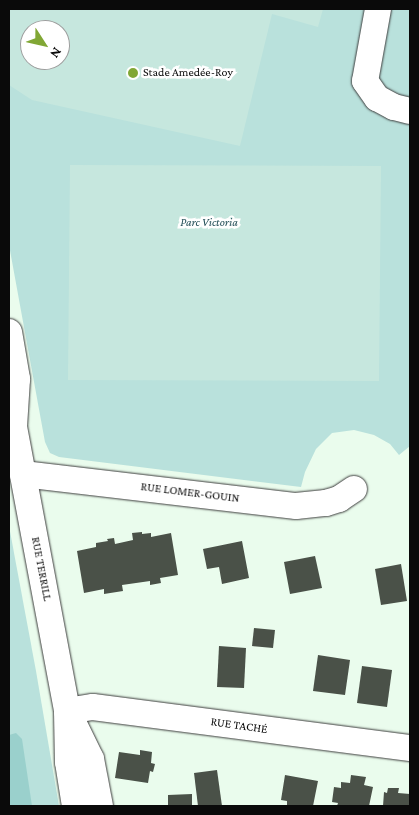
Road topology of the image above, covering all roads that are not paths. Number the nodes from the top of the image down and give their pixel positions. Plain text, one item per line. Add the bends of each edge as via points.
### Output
1 (378, 9) edge
2 (410, 111) edge
3 (9, 332) edge
4 (12, 427) edge
5 (17, 465) edge
6 (354, 489) dead end
7 (67, 711) junction
8 (410, 748) edge
9 (75, 806) edge
10 (100, 806) edge

1 - 2 street via 365,81 377,98
3 - 4 street, RUE TERRILL via 17,380
4 - 5 street, RUE TERRILL
5 - 6 street, RUE LOMER-GOUIN via 296,506 326,503
5 - 7 street, RUE TERRILL
7 - 8 street, RUE TACHÉ via 92,707
7 - 9 street, RUE TERRILL via 68,762
7 - 10 street, RUE TERRILL via 91,759

